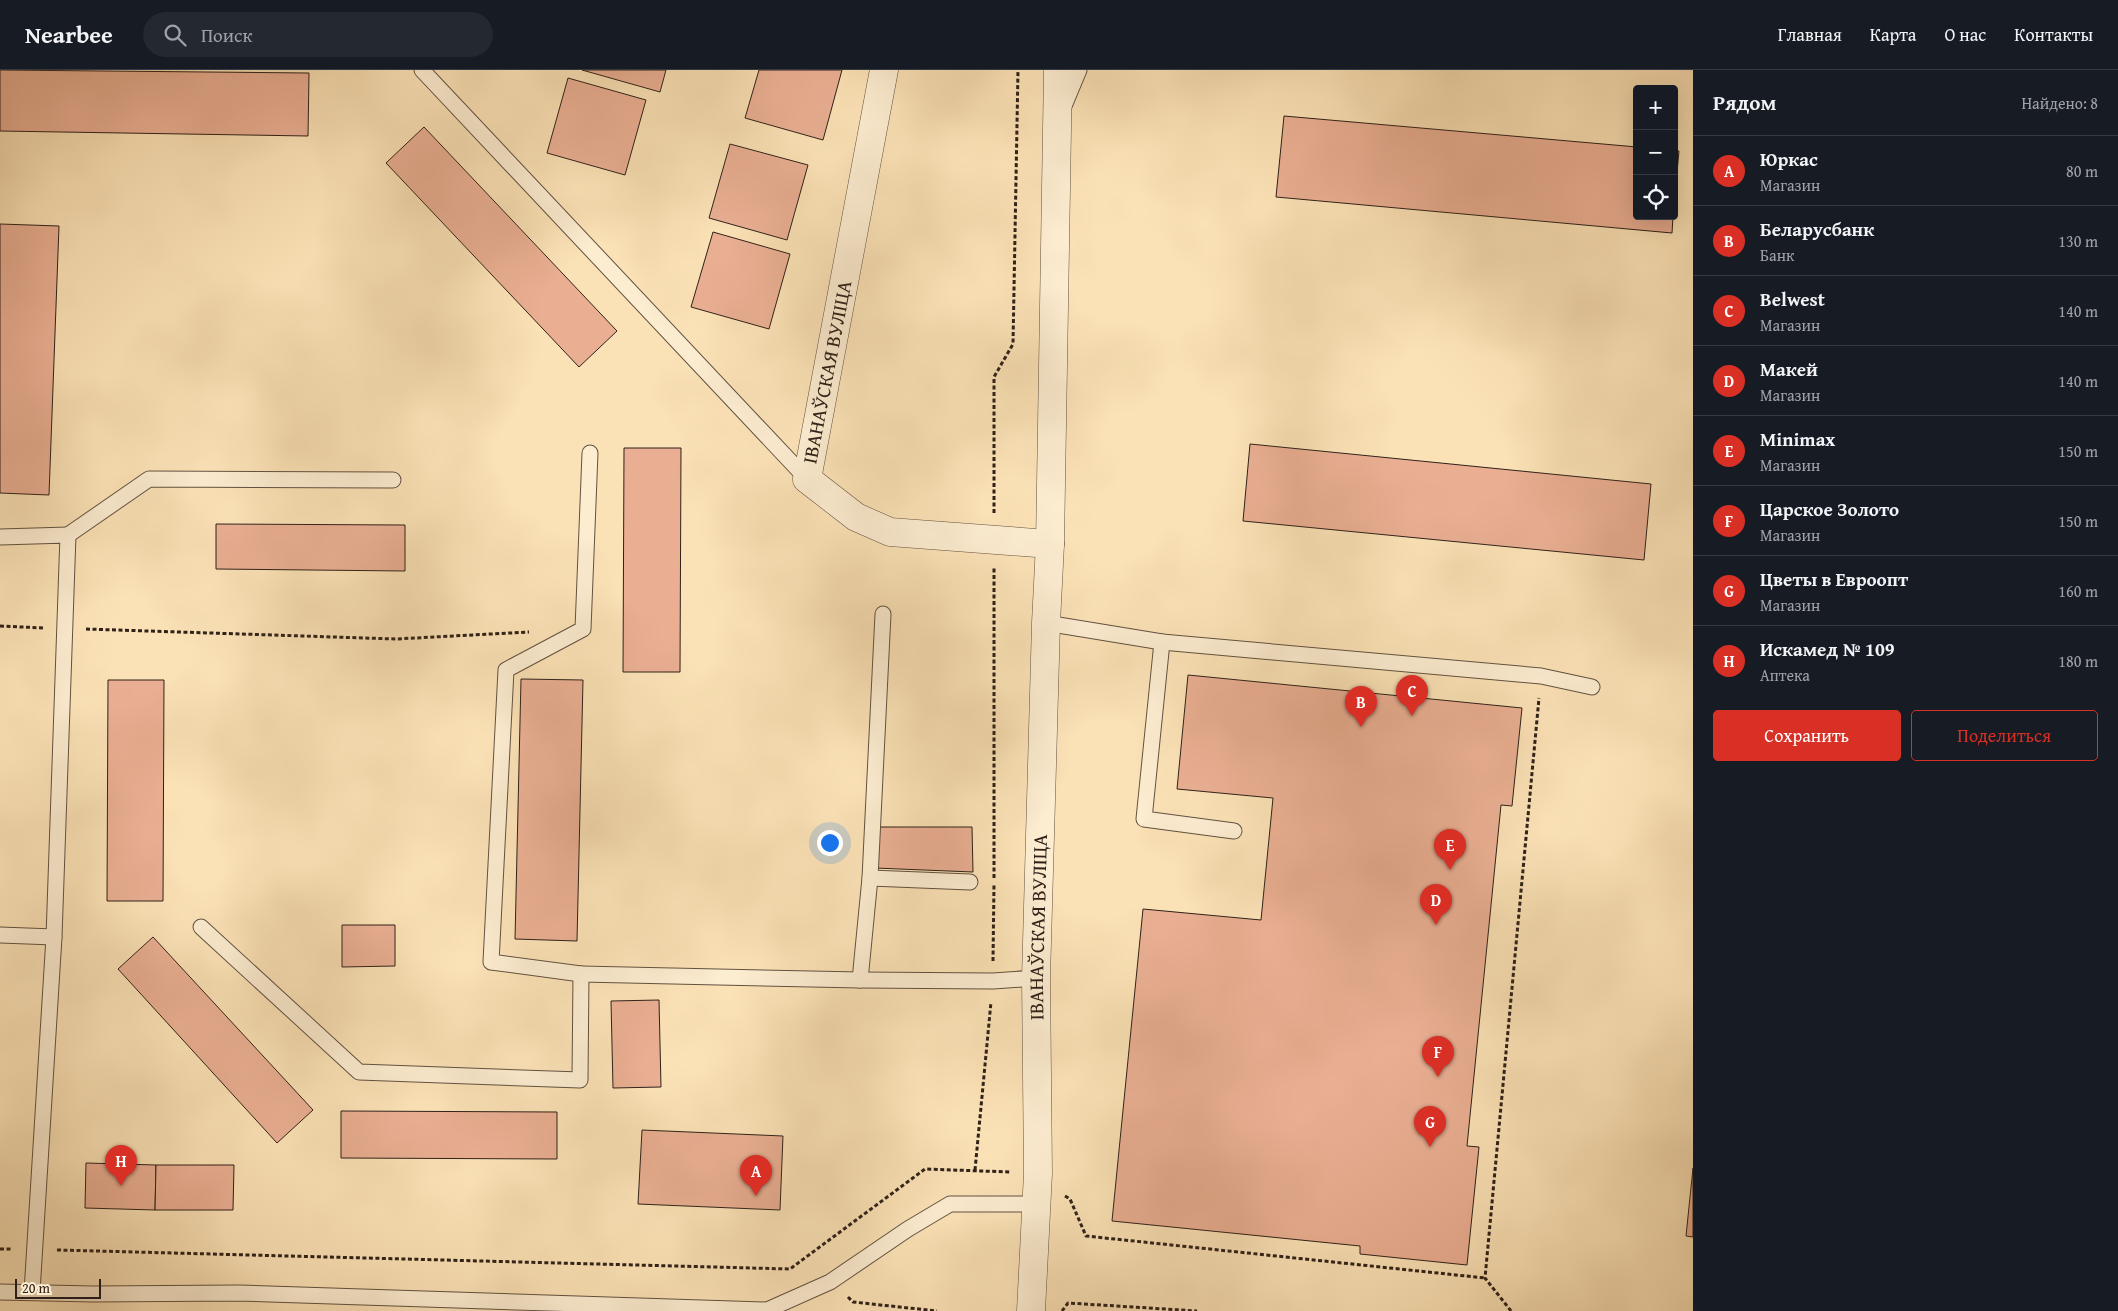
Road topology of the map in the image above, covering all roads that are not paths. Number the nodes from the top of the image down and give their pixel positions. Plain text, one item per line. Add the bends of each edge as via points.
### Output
1 (422, 70) edge
2 (884, 70) edge
3 (1058, 70) edge
4 (1079, 70) edge
5 (1058, 122) junction
6 (590, 453) dead end
7 (807, 479) junction
8 (393, 480) dead end
9 (68, 535) junction
10 (0, 537) edge
11 (1050, 544) junction
12 (883, 614) dead end
13 (1046, 623) junction
14 (1162, 642) junction
15 (1592, 687) dead end
16 (1234, 831) dead end
17 (870, 878) junction
18 (970, 882) dead end
19 (201, 927) dead end
20 (0, 935) edge
21 (54, 937) junction
22 (581, 974) junction
23 (1036, 978) junction
24 (860, 980) junction
25 (1037, 1204) junction
26 (0, 1292) edge
27 (32, 1292) junction
28 (1031, 1311) edge

1 - 7 lane
2 - 7 street, ІВАНАЎСКАЯ ВУЛІЦА
3 - 5 street, ІВАНАЎСКАЯ ВУЛІЦА
4 - 5 lane
5 - 11 street, ІВАНАЎСКАЯ ВУЛІЦА
6 - 22 lane via 583,629 506,670 491,962
7 - 11 street, ІВАНАЎСКАЯ ВУЛІЦА via 856,517 890,532
8 - 9 lane via 150,479
9 - 10 lane
9 - 21 lane
11 - 13 street, ІВАНАЎСКАЯ ВУЛІЦА
12 - 17 lane
13 - 14 lane
13 - 23 street, ІВАНАЎСКАЯ ВУЛІЦА
14 - 15 lane via 1541,676
14 - 16 lane via 1144,819
17 - 18 lane
17 - 24 lane
19 - 22 lane via 359,1072 580,1080
20 - 21 lane
21 - 27 lane
22 - 24 lane
23 - 24 lane via 994,981
23 - 25 street, ІВАНАЎСКАЯ ВУЛІЦА
25 - 27 lane via 950,1204 830,1282 766,1310 239,1293
25 - 28 street, ІВАНАЎСКАЯ ВУЛІЦА
26 - 27 lane

